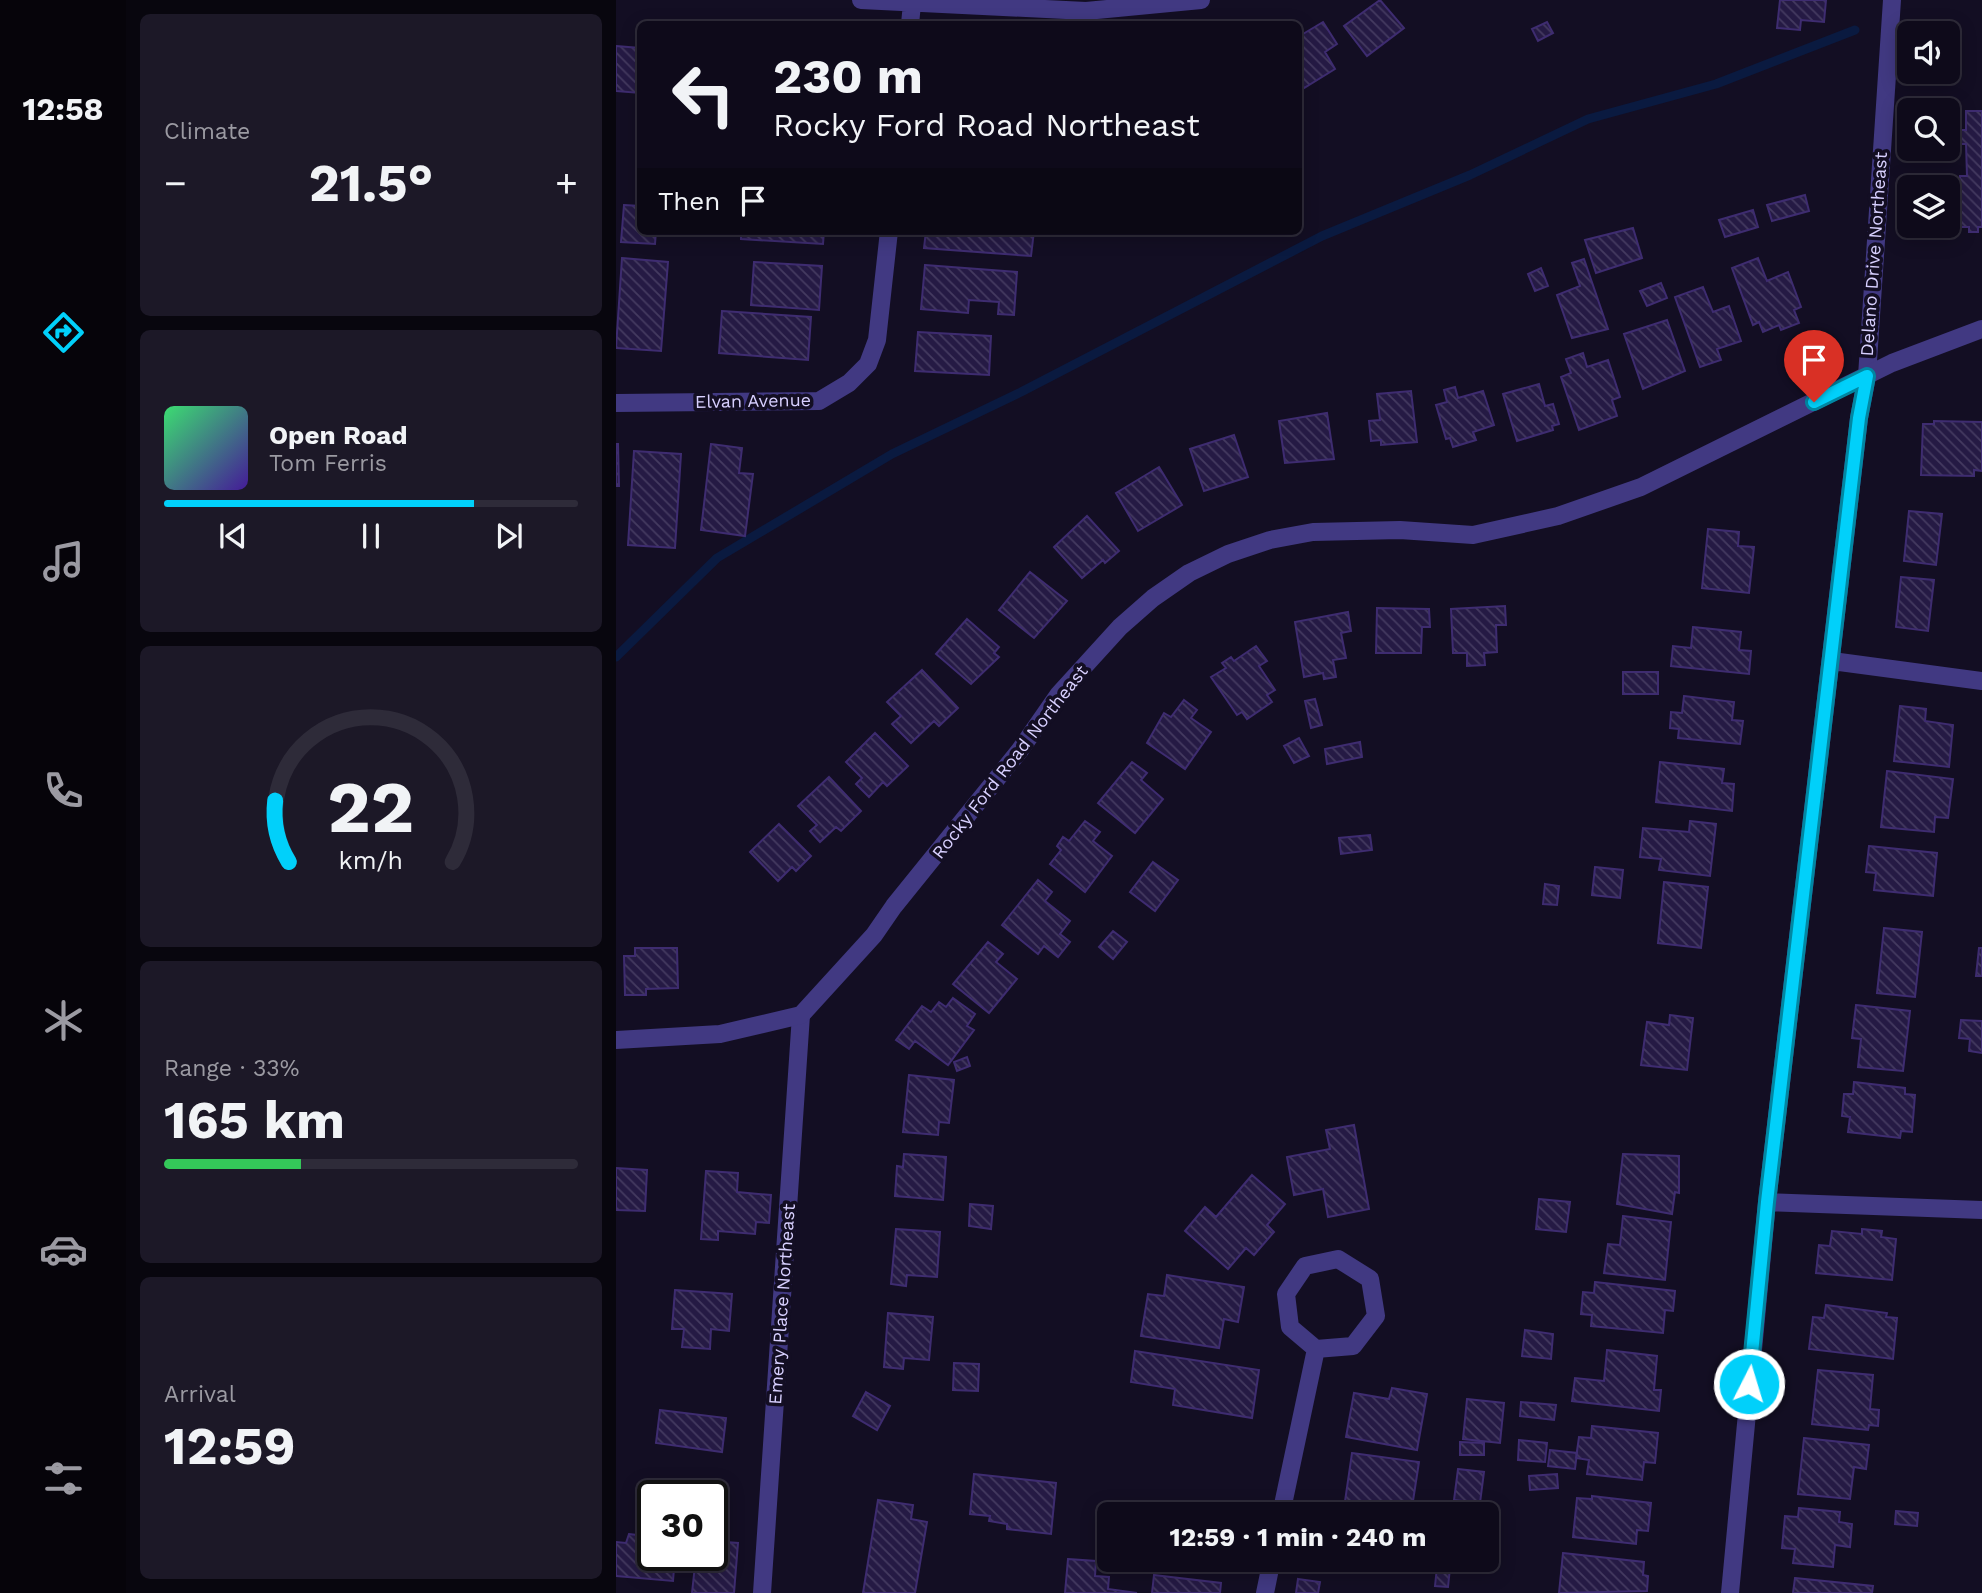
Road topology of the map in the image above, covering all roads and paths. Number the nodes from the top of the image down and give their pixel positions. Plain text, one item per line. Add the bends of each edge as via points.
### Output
1 (861, 0) edge
2 (1201, 0) edge
3 (1892, 0) edge
4 (912, 4) junction
5 (910, 21) edge
6 (889, 235) edge
7 (1982, 328) edge
8 (1867, 376) junction
9 (616, 403) edge
10 (1832, 661) junction
11 (1982, 681) edge
12 (801, 1015) junction
13 (616, 1040) edge
14 (1767, 1202) junction
15 (1982, 1210) edge
16 (1316, 1349) junction
17 (1284, 1502) edge
18 (1269, 1572) edge
19 (762, 1593) edge
20 (1265, 1593) edge
21 (1730, 1593) edge

1 - 4 street
2 - 4 street via 1086,11
3 - 8 street, Delano Drive Northeast
4 - 5 street
6 - 9 street, Elvan Avenue via 877,340 868,364 849,383 819,401
7 - 8 street, Rocky Ford Road Northeast
8 - 10 street, Delano Drive Northeast
8 - 12 street, Rocky Ford Road Northeast via 1671,473 1558,516 1473,535 1401,530 1313,532 1270,540 1189,573 1120,627 1059,694 874,936
10 - 11 street
10 - 14 street, Delano Drive Northeast
12 - 13 street via 720,1034
12 - 19 street, Emery Place Northeast
14 - 15 street
14 - 21 street, Delano Drive Northeast
16 - 16 street via 1353,1346 1376,1316 1370,1279 1338,1259 1305,1266 1286,1294 1290,1327
16 - 17 street
18 - 20 street

